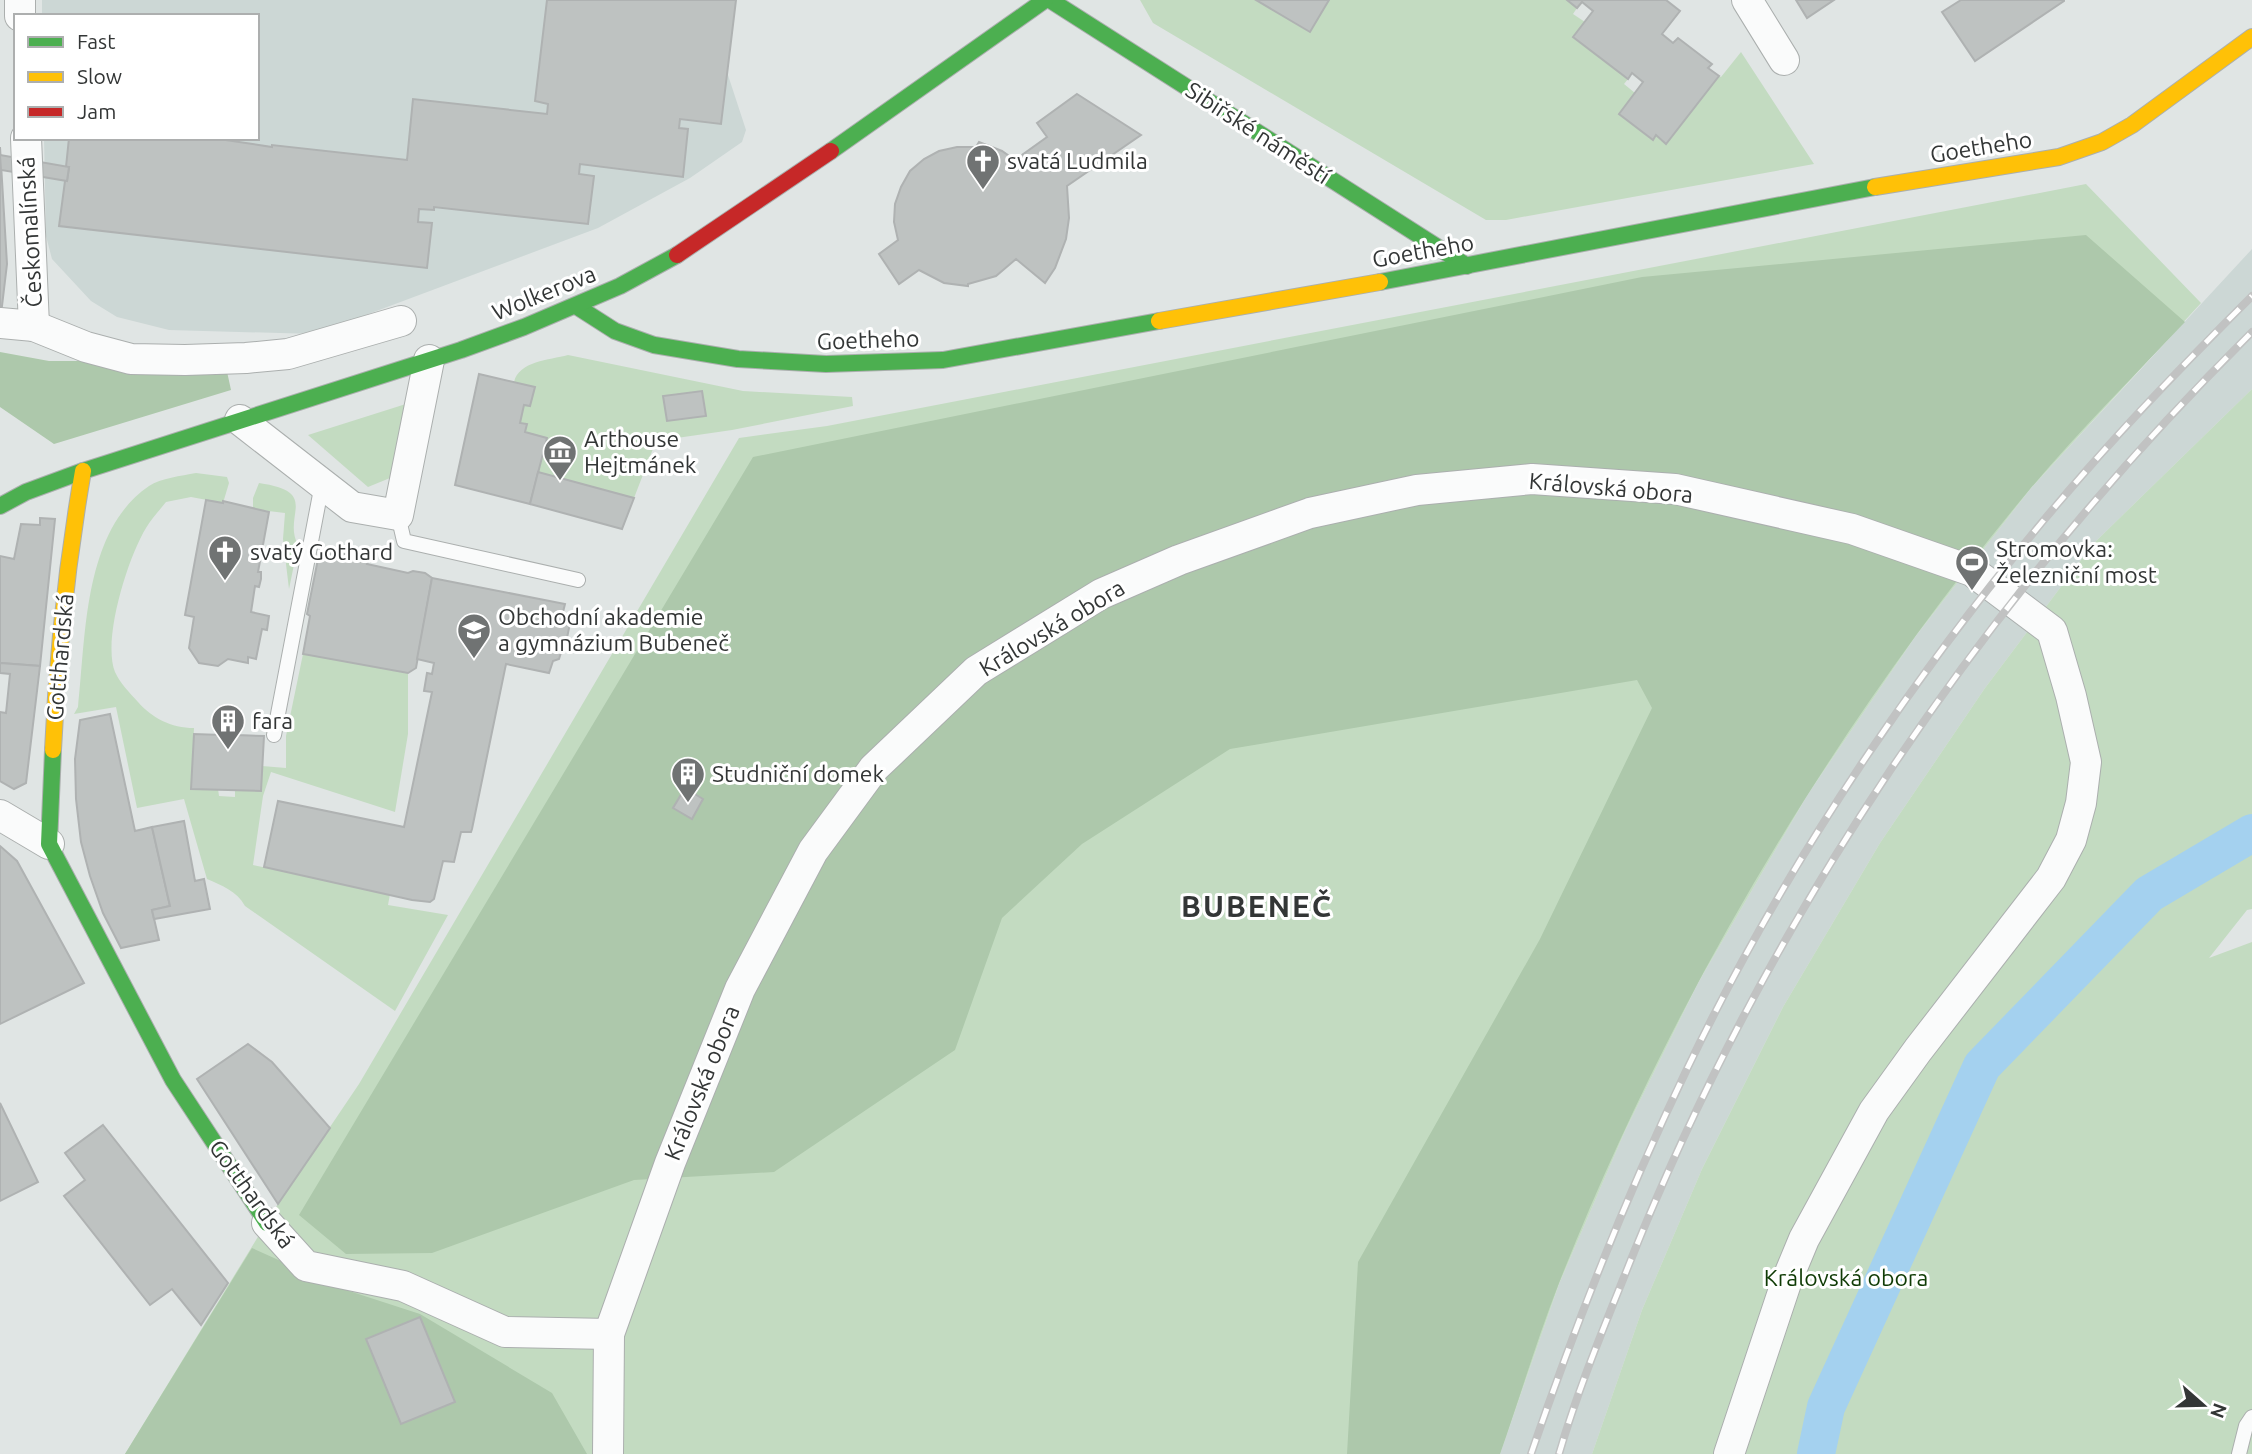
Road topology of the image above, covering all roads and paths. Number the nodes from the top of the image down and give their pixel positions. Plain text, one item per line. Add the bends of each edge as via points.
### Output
1 (1047, 0) edge
2 (1746, 0) edge
3 (2252, 37) edge
4 (1784, 60) dead end
5 (26, 140) edge
6 (1467, 266) junction
7 (576, 306) junction
8 (401, 321) dead end
9 (0, 323) edge
10 (34, 327) junction
11 (429, 359) junction
12 (240, 420) junction
13 (83, 471) junction
14 (321, 484) junction
15 (0, 506) edge
16 (398, 515) junction
17 (578, 580) dead end
18 (274, 735) dead end
19 (0, 815) edge
20 (49, 844) junction
21 (267, 1223) joint
22 (609, 1334) junction
23 (2252, 1417) edge
24 (608, 1454) edge
25 (1729, 1454) edge
26 (2239, 1454) edge

1 - 6 street, Sibiřské náměstí
1 - 7 street, Wolkerova via 698,242
2 - 4 street
3 - 6 street, Goetheho via 2132,125 2078,151
5 - 10 street, Českomalínská
6 - 7 street, Goetheho via 943,360 882,365 756,362 663,348 618,333
7 - 11 street, Wolkerova
8 - 10 street via 288,354 209,359 131,359
9 - 10 street
11 - 12 street, Wolkerova
11 - 16 street
12 - 13 street, Wolkerova
12 - 14 street
13 - 15 street, Wolkerova
13 - 20 street, Gotthardská via 56,691
14 - 16 street via 352,507
14 - 18 lane
16 - 17 lane via 404,541
19 - 20 street
20 - 21 street, Gotthardská via 173,1080
21 - 22 street, Gotthardská via 306,1266 404,1286 505,1332
22 - 24 street, Královská obora
22 - 25 street, Královská obora via 670,1163 740,989 813,850 874,768 976,671 1101,594 1179,560 1310,513 1417,490 1532,479 1675,489 1852,529 1972,571 2052,631 2086,762 2071,840 2051,878 1874,1111 1804,1239
23 - 26 lane

